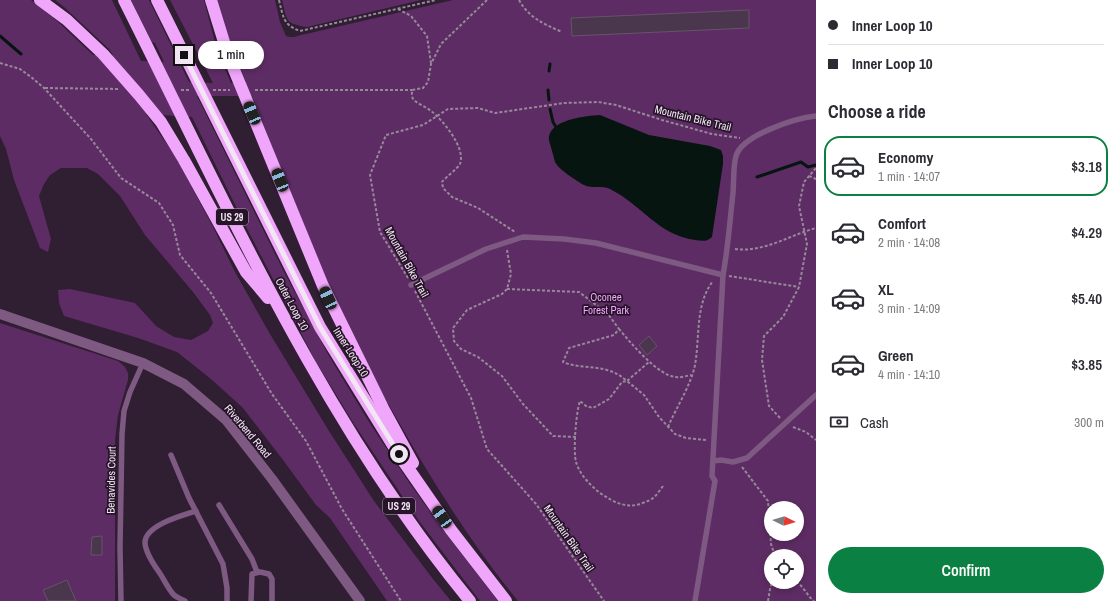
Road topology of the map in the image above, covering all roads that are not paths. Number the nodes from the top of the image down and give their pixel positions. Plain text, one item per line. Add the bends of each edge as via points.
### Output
1 (40, 0) edge
2 (124, 0) edge
3 (157, 0) edge
4 (211, 0) edge
5 (816, 116) edge
6 (723, 275) junction
7 (411, 285) road end
8 (280, 311) junction
9 (0, 314) edge
10 (143, 363) junction
11 (816, 395) edge
12 (171, 455) dead end
13 (713, 461) junction
14 (219, 505) dead end
15 (196, 511) junction
16 (451, 530) junction
17 (257, 572) junction
18 (121, 601) edge
19 (185, 601) edge
20 (227, 601) edge
21 (251, 601) edge
22 (272, 601) edge
23 (360, 601) edge
24 (470, 601) edge
25 (506, 601) edge
26 (695, 601) edge

1 - 8 highway via 103,54 161,122 246,272
2 - 8 highway, Outer Loop 10 / US 29
3 - 16 highway, Inner Loop 10 / US 29 via 320,327 399,454
4 - 16 highway via 228,55 323,286 383,408
5 - 6 lane via 775,127 749,140 736,155 728,248
6 - 7 lane via 596,243 523,237 486,249
6 - 13 lane
8 - 24 highway, Outer Loop 10 / US 29 via 333,406 389,492
9 - 10 street, Riverbend Road
10 - 18 lane, Benavides Court via 130,392 122,426
10 - 23 street, Riverbend Road via 184,384 226,420
11 - 13 lane via 747,458 734,462
12 - 15 lane
13 - 26 lane via 712,476 715,481
14 - 17 lane via 252,559
15 - 19 lane via 162,524 149,533 145,541 146,549 175,596
15 - 20 lane via 223,564
16 - 25 highway, Inner Loop 10 / US 29
17 - 21 lane via 252,574
17 - 22 lane via 269,574 272,579

